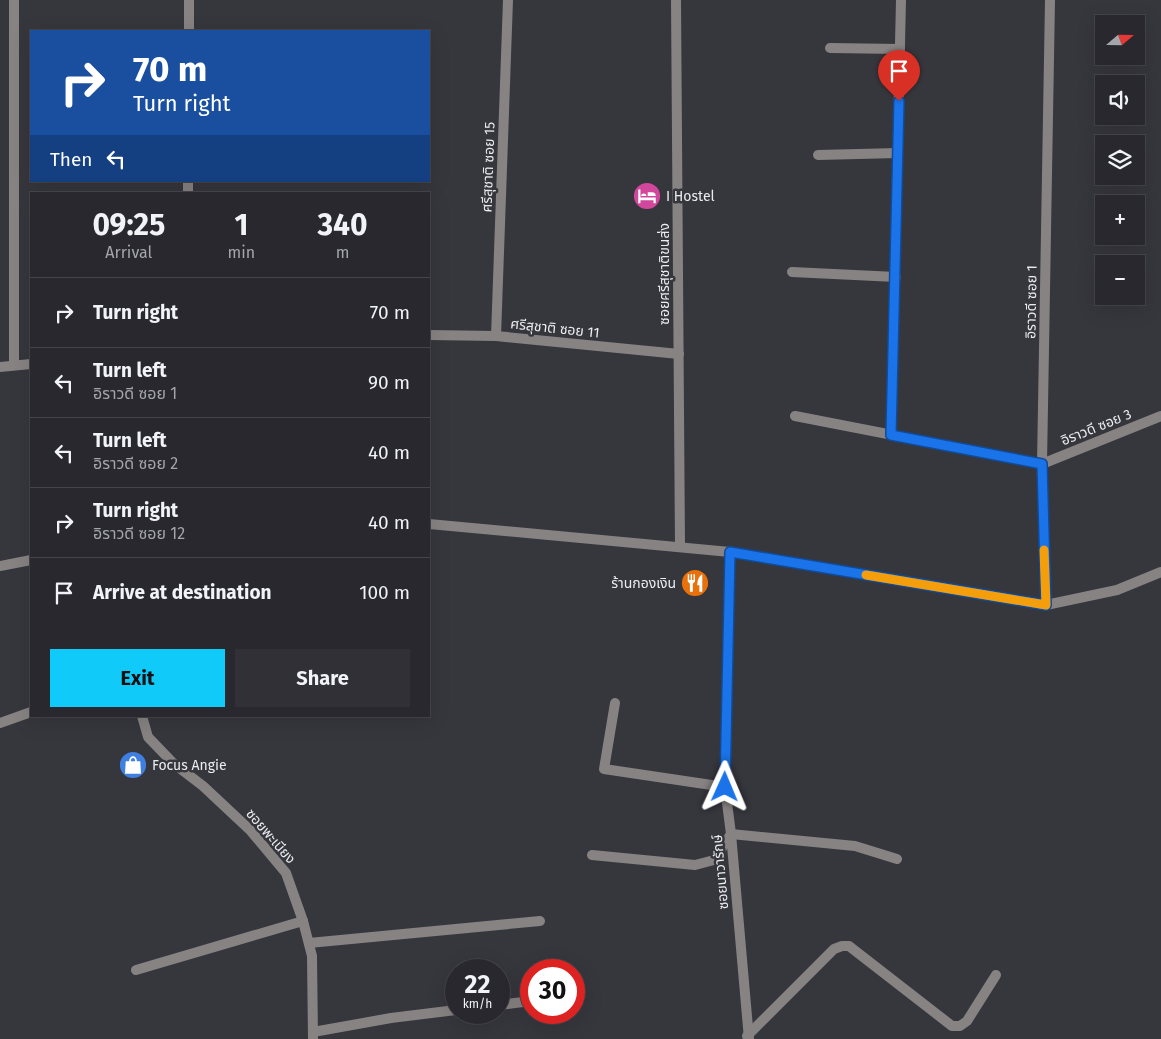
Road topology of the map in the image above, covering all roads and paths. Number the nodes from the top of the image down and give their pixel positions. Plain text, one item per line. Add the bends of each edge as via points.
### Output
1 (14, 0) edge
2 (190, 0) edge
3 (508, 0) edge
4 (676, 0) edge
5 (901, 0) edge
6 (1050, 0) edge
7 (189, 30) edge
8 (830, 48) dead end
9 (900, 49) junction
10 (898, 153) junction
11 (818, 155) dead end
12 (792, 272) dead end
13 (896, 277) junction
14 (430, 335) edge
15 (496, 336) junction
16 (679, 354) junction
17 (14, 364) junction
18 (30, 364) edge
19 (0, 367) edge
20 (795, 416) dead end
21 (1161, 416) edge
22 (891, 435) junction
23 (1042, 464) junction
24 (430, 524) edge
25 (680, 547) junction
26 (730, 552) junction
27 (30, 560) edge
28 (0, 566) edge
29 (1161, 572) edge
30 (1046, 605) junction
31 (615, 703) dead end
32 (30, 712) edge
33 (142, 717) edge
34 (0, 723) edge
35 (725, 787) junction
36 (731, 834) junction
37 (592, 855) dead end
38 (897, 859) dead end
39 (303, 921) junction
40 (540, 921) dead end
41 (309, 943) junction
42 (136, 970) dead end
43 (996, 975) dead end
44 (445, 1011) edge
45 (313, 1035) edge
46 (748, 1037) edge

1 - 17 street
2 - 7 street
3 - 15 street, ศรีสุชาติ ซอย 15
4 - 16 street, ซอยศรีสุชาติขนส่ง
5 - 9 street
6 - 23 street, อิราวดี ซอย 1
8 - 9 street
9 - 10 street
10 - 11 street
10 - 13 street
12 - 13 street
13 - 22 street
14 - 15 street, ศรีสุชาติ ซอย 11
15 - 16 street, ศรีสุชาติ ซอย 11
16 - 25 street, ซอยศรีสุชาติขนส่ง
17 - 18 street
17 - 19 street
20 - 22 street
21 - 23 street, อิราวดี ซอย 3
22 - 23 street
23 - 30 street, อิราวดี ซอย 1
24 - 25 street
25 - 26 street
26 - 30 street
26 - 35 street, ซอยนาวารักษ์
27 - 28 street
29 - 30 street via 1116,590
31 - 35 street via 604,769
32 - 34 street
33 - 39 street, ซอยพะเนียง via 148,737 250,830 286,873
35 - 36 street, ซอยนาวารักษ์
36 - 37 street via 714,860 695,865
36 - 38 street via 855,846
36 - 46 street, ซอยนาวารักษ์
39 - 41 street, ซอยพะเนียง
39 - 42 street
40 - 41 street
41 - 45 street, ซอยพะเนียง
43 - 46 street via 967,1021 960,1026 952,1026 849,946 842,946 834,949
44 - 45 street via 391,1018

